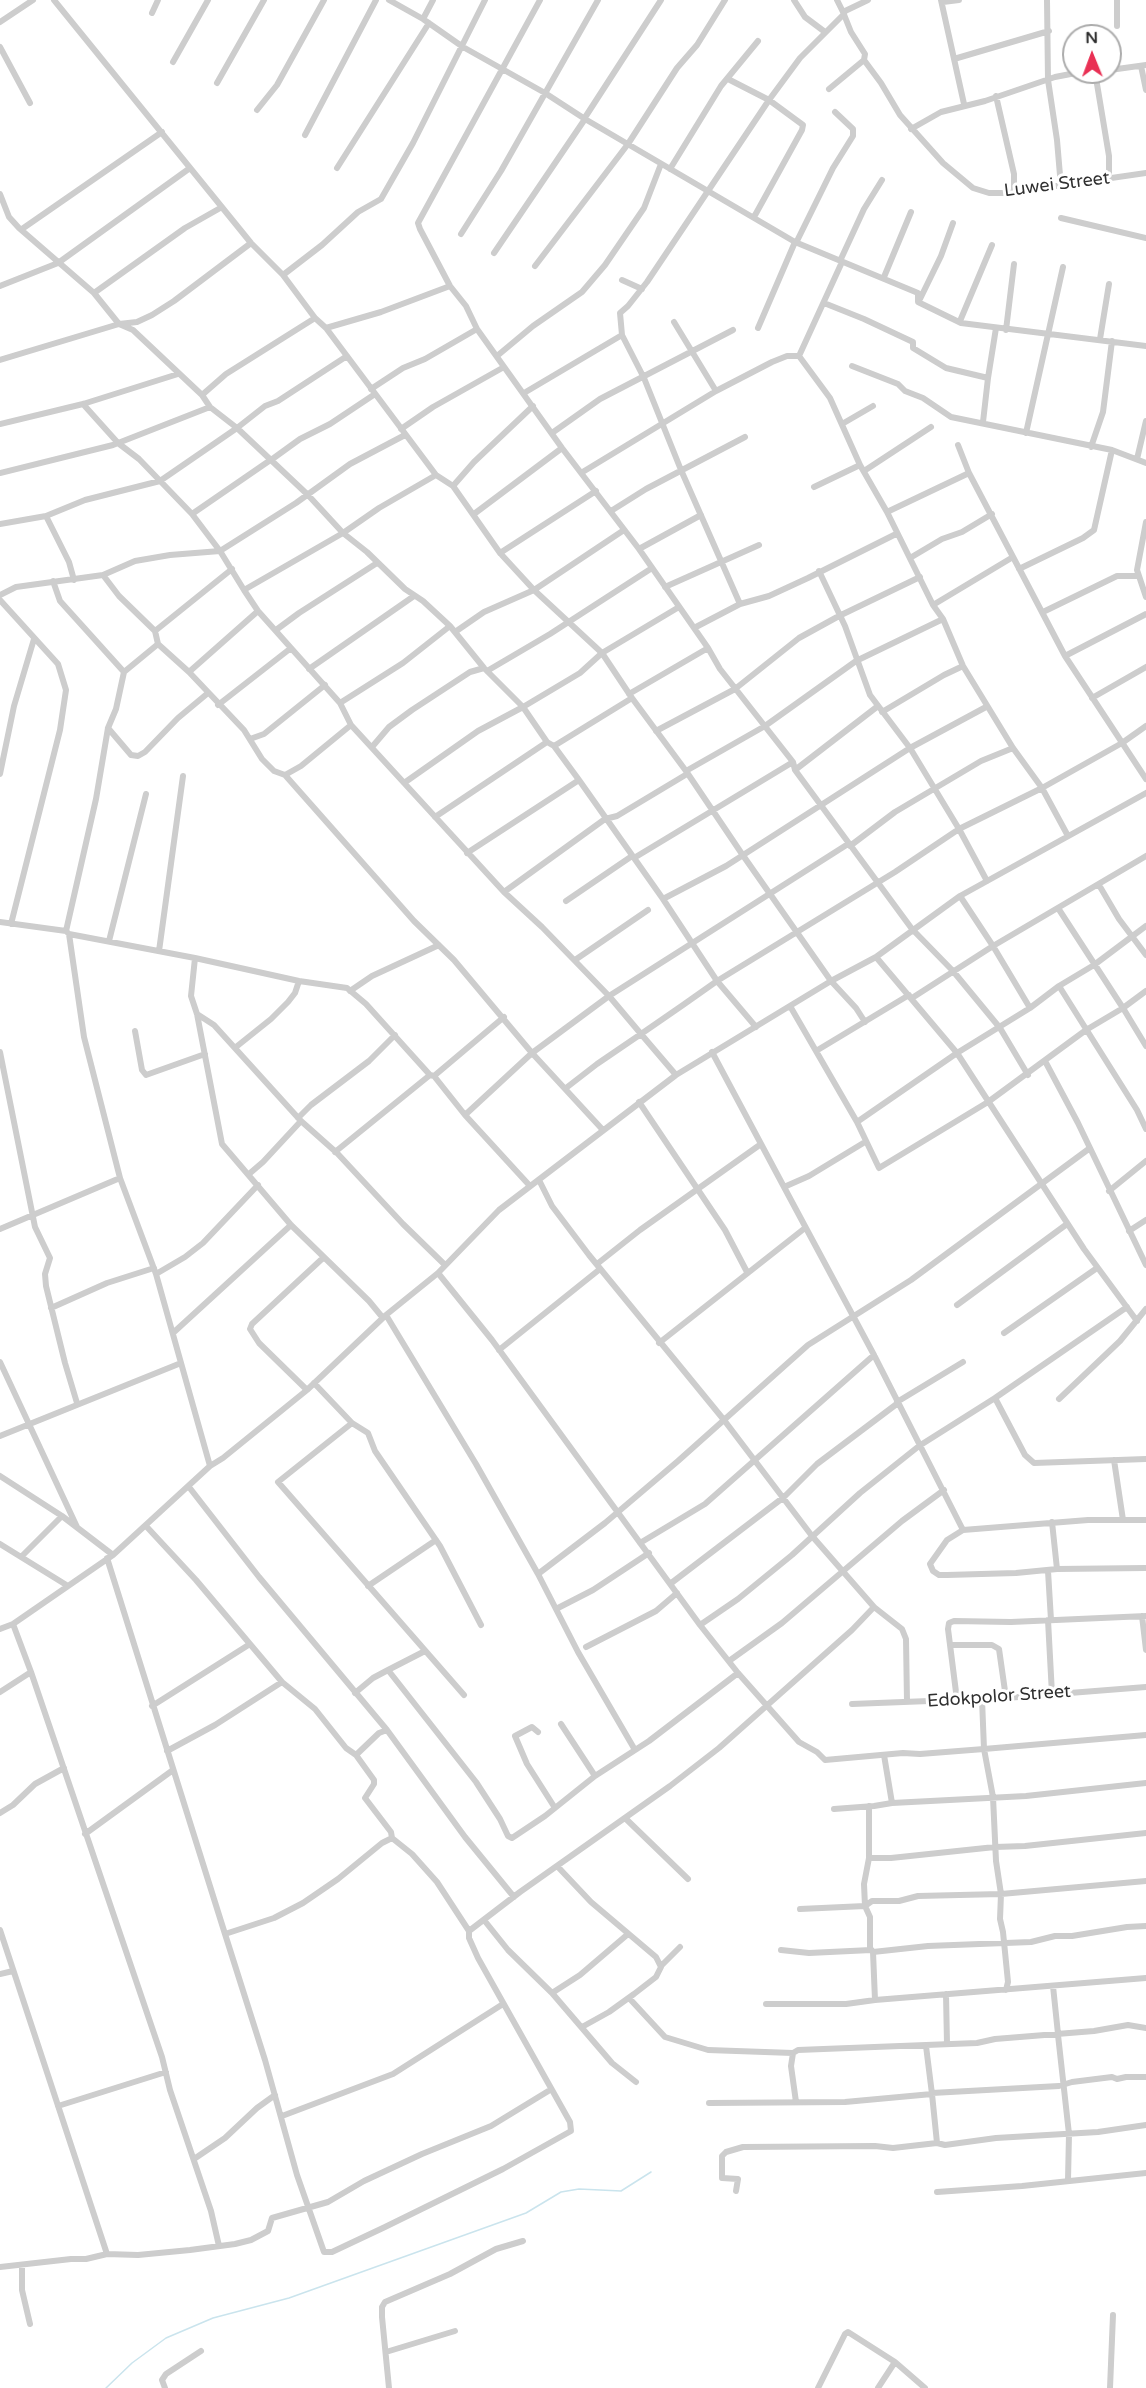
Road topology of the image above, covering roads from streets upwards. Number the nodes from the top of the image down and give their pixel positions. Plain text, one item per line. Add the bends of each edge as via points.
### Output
1 (33, 0) edge
2 (54, 0) edge
3 (158, 0) edge
4 (208, 0) edge
5 (264, 0) edge
6 (324, 0) edge
7 (376, 0) edge
8 (389, 0) edge
9 (433, 0) edge
10 (484, 0) edge
11 (540, 0) edge
12 (598, 0) edge
13 (661, 0) edge
14 (725, 0) edge
15 (794, 0) edge
16 (837, 0) edge
17 (868, 0) edge
18 (959, 0) edge
19 (1047, 0) edge
20 (1117, 0) edge
21 (942, 1) edge
22 (152, 13) dead end
23 (844, 13) junction
24 (423, 19) junction
25 (0, 22) edge
26 (429, 23) junction
27 (1117, 24) edge
28 (825, 32) junction
29 (1049, 32) junction
30 (758, 41) dead end
31 (0, 47) edge
32 (463, 47) junction
33 (954, 58) junction
34 (864, 60) junction
35 (173, 62) dead end
36 (1144, 66) edge
37 (503, 69) junction
38 (1122, 69) edge
39 (1062, 77) edge
40 (728, 78) junction
41 (1048, 80) junction
42 (217, 83) dead end
43 (1097, 84) edge
44 (829, 89) dead end
45 (1146, 90) edge
46 (545, 93) junction
47 (996, 96) junction
48 (769, 100) junction
49 (30, 103) dead end
50 (964, 104) junction
51 (257, 110) dead end
52 (835, 112) dead end
53 (585, 119) junction
54 (911, 129) junction
55 (162, 132) junction
56 (304, 135) dead end
57 (628, 144) junction
58 (661, 164) junction
59 (190, 168) junction
60 (337, 168) dead end
61 (670, 169) junction
62 (1146, 173) edge
63 (1109, 179) junction
64 (882, 180) dead end
65 (1061, 187) junction
66 (709, 192) junction
67 (1014, 192) junction
68 (0, 194) edge
69 (222, 207) junction
70 (911, 212) dead end
71 (754, 217) junction
72 (1061, 218) dead end
73 (953, 223) dead end
74 (22, 229) junction
75 (461, 234) dead end
76 (1146, 238) edge
77 (795, 242) junction
78 (251, 243) junction
79 (992, 245) dead end
80 (494, 253) dead end
81 (841, 261) junction
82 (58, 263) junction
83 (1014, 264) dead end
84 (535, 266) dead end
85 (1063, 267) dead end
86 (283, 275) junction
87 (884, 277) junction
88 (622, 280) dead end
89 (1109, 284) dead end
90 (0, 286) edge
91 (450, 286) junction
92 (642, 289) junction
93 (94, 293) junction
94 (918, 302) junction
95 (824, 303) junction
96 (315, 318) junction
97 (960, 321) junction
98 (674, 322) dead end
99 (119, 324) junction
100 (326, 328) junction
101 (758, 328) dead end
102 (996, 328) junction
103 (477, 329) junction
104 (733, 330) dead end
105 (1006, 330) junction
106 (1050, 334) junction
107 (622, 335) junction
108 (1100, 339) junction
109 (1112, 341) junction
110 (1146, 345) edge
111 (691, 352) junction
112 (347, 356) junction
113 (497, 356) junction
114 (799, 356) junction
115 (0, 360) edge
116 (852, 366) dead end
117 (504, 367) junction
118 (178, 374) junction
119 (644, 378) junction
120 (988, 378) junction
121 (373, 391) junction
122 (716, 391) junction
123 (524, 393) junction
124 (202, 395) junction
125 (83, 404) junction
126 (533, 406) junction
127 (873, 406) dead end
128 (210, 407) junction
129 (1146, 421) edge
130 (983, 422) junction
131 (663, 423) junction
132 (0, 424) edge
133 (842, 424) junction
134 (931, 427) dead end
135 (237, 428) junction
136 (403, 432) junction
137 (552, 433) junction
138 (1026, 433) junction
139 (745, 437) dead end
140 (118, 443) junction
141 (958, 445) dead end
142 (1091, 447) junction
143 (562, 448) junction
144 (1112, 450) junction
145 (1137, 459) junction
146 (270, 460) junction
147 (1146, 463) edge
148 (862, 468) junction
149 (681, 470) junction
150 (0, 473) edge
151 (581, 473) junction
152 (969, 473) junction
153 (436, 475) junction
154 (159, 481) junction
155 (453, 486) junction
156 (814, 487) dead end
157 (596, 491) junction
158 (308, 495) junction
159 (612, 511) junction
160 (887, 512) junction
161 (192, 514) junction
162 (474, 514) junction
163 (992, 514) junction
164 (701, 515) junction
165 (46, 516) junction
166 (1146, 522) edge
167 (0, 524) edge
168 (1146, 528) edge
169 (624, 530) junction
170 (343, 532) junction
171 (897, 534) junction
172 (759, 545) dead end
173 (639, 549) junction
174 (220, 551) junction
175 (500, 553) junction
176 (1013, 557) junction
177 (910, 558) junction
178 (720, 561) junction
179 (377, 563) junction
180 (652, 568) junction
181 (232, 569) junction
182 (1019, 570) junction
183 (819, 572) junction
184 (103, 575) junction
185 (1138, 576) junction
186 (920, 577) junction
187 (53, 580) junction
188 (74, 580) junction
189 (665, 587) junction
190 (244, 590) junction
191 (534, 590) junction
192 (0, 595) edge
193 (414, 596) junction
194 (1146, 597) edge
195 (0, 600) edge
196 (740, 604) junction
197 (933, 605) junction
198 (679, 607) junction
199 (258, 611) junction
200 (1043, 612) junction
201 (1146, 614) edge
202 (839, 616) junction
203 (943, 619) junction
204 (568, 622) junction
205 (694, 628) junction
206 (452, 629) junction
207 (276, 630) junction
208 (154, 632) junction
209 (34, 639) junction
210 (158, 644) junction
211 (291, 648) junction
212 (708, 648) junction
213 (602, 653) junction
214 (1065, 656) junction
215 (856, 661) junction
216 (963, 666) junction
217 (1146, 667) edge
218 (309, 669) junction
219 (485, 669) junction
220 (124, 672) junction
221 (189, 672) junction
222 (325, 685) junction
223 (735, 689) junction
224 (208, 693) junction
225 (631, 696) junction
226 (1092, 698) junction
227 (340, 703) junction
228 (218, 705) junction
229 (878, 706) junction
230 (523, 707) junction
231 (986, 707) junction
232 (882, 712) junction
233 (351, 725) junction
234 (765, 726) junction
235 (1146, 726) edge
236 (108, 728) junction
237 (656, 731) junction
238 (250, 739) junction
239 (547, 742) junction
240 (1122, 743) junction
241 (554, 746) junction
242 (372, 747) junction
243 (910, 748) junction
244 (1013, 748) junction
245 (793, 762) junction
246 (795, 770) junction
247 (687, 772) junction
248 (0, 774) edge
249 (285, 775) junction
250 (183, 776) dead end
251 (1146, 779) edge
252 (579, 780) junction
253 (404, 783) junction
254 (1042, 788) junction
255 (935, 790) junction
256 (1146, 793) edge
257 (146, 794) dead end
258 (820, 805) junction
259 (713, 811) junction
260 (435, 817) junction
261 (605, 819) junction
262 (959, 829) junction
263 (1068, 836) junction
264 (849, 845) junction
265 (467, 853) junction
266 (742, 854) junction
267 (633, 857) junction
268 (1145, 860) edge
269 (987, 881) junction
270 (876, 882) junction
271 (1099, 885) junction
272 (504, 892) junction
273 (770, 893) junction
274 (960, 896) junction
275 (663, 899) junction
276 (566, 901) dead end
277 (1058, 908) junction
278 (648, 909) dead end
279 (0, 922) edge
280 (11, 924) junction
281 (1146, 926) edge
282 (912, 929) junction
283 (68, 932) junction
284 (798, 932) junction
285 (1133, 935) junction
286 (109, 941) junction
287 (693, 942) junction
288 (439, 945) junction
289 (993, 946) junction
290 (159, 951) junction
291 (1146, 955) edge
292 (876, 957) junction
293 (195, 958) junction
294 (575, 960) junction
295 (1094, 965) junction
296 (953, 971) junction
297 (299, 981) junction
298 (717, 981) junction
299 (831, 981) junction
300 (1059, 986) junction
301 (350, 991) junction
302 (1146, 991) edge
303 (609, 996) junction
304 (911, 997) junction
305 (790, 1006) junction
306 (1030, 1008) junction
307 (1124, 1008) junction
308 (197, 1014) junction
309 (504, 1017) junction
310 (865, 1022) junction
311 (756, 1028) junction
312 (1000, 1028) junction
313 (1086, 1030) junction
314 (135, 1031) dead end
315 (640, 1034) junction
316 (395, 1035) junction
317 (1146, 1046) edge
318 (236, 1047) junction
319 (816, 1051) junction
320 (0, 1052) edge
321 (712, 1052) junction
322 (532, 1053) junction
323 (957, 1053) junction
324 (205, 1054) junction
325 (1045, 1061) junction
326 (676, 1075) junction
327 (1028, 1075) junction
328 (432, 1076) junction
329 (566, 1088) junction
330 (639, 1102) junction
331 (988, 1102) junction
332 (465, 1115) junction
333 (300, 1119) junction
334 (856, 1122) junction
335 (602, 1129) junction
336 (1146, 1129) edge
337 (865, 1142) junction
338 (761, 1144) junction
339 (1090, 1148) junction
340 (335, 1152) junction
341 (1146, 1161) edge
342 (249, 1174) junction
343 (120, 1178) junction
344 (539, 1180) junction
345 (258, 1185) junction
346 (1041, 1185) junction
347 (530, 1186) junction
348 (784, 1187) junction
349 (698, 1188) junction
350 (1109, 1191) junction
351 (34, 1214) junction
352 (1146, 1220) edge
353 (1067, 1224) junction
354 (291, 1225) junction
355 (805, 1228) junction
356 (0, 1229) edge
357 (1129, 1231) junction
358 (324, 1257) junction
359 (444, 1264) junction
360 (1146, 1265) edge
361 (598, 1267) junction
362 (1098, 1268) junction
363 (155, 1271) junction
364 (747, 1272) junction
365 (438, 1273) junction
366 (957, 1305) dead end
367 (1127, 1307) junction
368 (51, 1308) junction
369 (1146, 1309) edge
370 (384, 1316) junction
371 (853, 1317) junction
372 (1137, 1321) junction
373 (173, 1333) junction
374 (1004, 1333) dead end
375 (659, 1343) junction
376 (499, 1350) junction
377 (874, 1355) junction
378 (0, 1362) edge
379 (963, 1362) dead end
380 (181, 1363) junction
381 (314, 1383) junction
382 (307, 1390) junction
383 (995, 1398) junction
384 (1059, 1400) dead end
385 (78, 1403) junction
386 (898, 1403) junction
387 (724, 1420) junction
388 (352, 1423) junction
389 (29, 1424) junction
390 (0, 1436) edge
391 (919, 1446) junction
392 (754, 1459) junction
393 (1146, 1459) edge
394 (1114, 1460) junction
395 (210, 1466) junction
396 (0, 1476) edge
397 (189, 1486) junction
398 (944, 1490) junction
399 (784, 1497) junction
400 (616, 1512) junction
401 (62, 1516) junction
402 (1122, 1520) junction
403 (1146, 1520) edge
404 (1052, 1522) junction
405 (77, 1527) junction
406 (146, 1527) junction
407 (963, 1530) junction
408 (812, 1536) junction
409 (436, 1540) junction
410 (640, 1543) junction
411 (0, 1544) edge
412 (649, 1553) junction
413 (21, 1557) junction
414 (110, 1557) junction
415 (1146, 1568) edge
416 (1057, 1569) junction
417 (1048, 1570) junction
418 (844, 1571) junction
419 (538, 1574) junction
420 (670, 1584) junction
421 (68, 1586) junction
422 (368, 1586) junction
423 (677, 1593) junction
424 (874, 1607) junction
425 (556, 1609) junction
426 (1144, 1616) edge
427 (1050, 1620) junction
428 (13, 1624) junction
429 (481, 1625) dead end
430 (700, 1625) junction
431 (0, 1629) edge
432 (250, 1644) junction
433 (950, 1645) junction
434 (586, 1647) dead end
435 (1146, 1650) edge
436 (425, 1651) junction
437 (729, 1660) junction
438 (388, 1670) junction
439 (31, 1672) junction
440 (738, 1673) junction
441 (282, 1682) junction
442 (1146, 1687) edge
443 (0, 1692) edge
444 (355, 1693) junction
445 (1052, 1694) junction
446 (464, 1695) dead end
447 (1006, 1698) junction
448 (982, 1699) junction
449 (957, 1700) junction
450 (907, 1702) junction
451 (768, 1704) junction
452 (852, 1704) dead end
453 (152, 1706) junction
454 (561, 1724) dead end
455 (387, 1730) junction
456 (538, 1732) dead end
457 (1146, 1735) edge
458 (635, 1749) junction
459 (984, 1749) junction
460 (167, 1751) junction
461 (356, 1755) junction
462 (884, 1755) junction
463 (64, 1768) junction
464 (173, 1770) junction
465 (596, 1776) junction
466 (1146, 1783) edge
467 (993, 1797) junction
468 (892, 1803) junction
469 (869, 1806) junction
470 (555, 1809) junction
471 (834, 1809) dead end
472 (0, 1813) edge
473 (625, 1818) junction
474 (1146, 1833) edge
475 (85, 1834) junction
476 (392, 1838) junction
477 (995, 1847) junction
478 (869, 1858) junction
479 (558, 1867) junction
480 (688, 1879) dead end
481 (1146, 1881) edge
482 (1001, 1894) junction
483 (514, 1897) junction
484 (865, 1906) junction
485 (800, 1909) dead end
486 (484, 1920) junction
487 (1146, 1926) edge
488 (0, 1930) edge
489 (469, 1931) junction
490 (225, 1934) junction
491 (628, 1934) junction
492 (1003, 1942) junction
493 (680, 1947) dead end
494 (781, 1950) dead end
495 (872, 1951) junction
496 (661, 1966) junction
497 (14, 1971) junction
498 (0, 1974) edge
499 (1146, 1978) edge
500 (1053, 1986) junction
501 (1006, 1990) junction
502 (552, 1993) junction
503 (946, 1994) junction
504 (629, 1998) junction
505 (875, 2000) junction
506 (503, 2004) junction
507 (766, 2004) dead end
508 (582, 2027) junction
509 (1146, 2028) edge
510 (1058, 2035) junction
511 (947, 2044) junction
512 (926, 2046) junction
513 (793, 2053) junction
514 (166, 2072) junction
515 (1146, 2077) edge
516 (636, 2082) dead end
517 (1064, 2085) junction
518 (550, 2090) junction
519 (932, 2093) junction
520 (275, 2095) junction
521 (796, 2102) junction
522 (709, 2103) dead end
523 (58, 2106) junction
524 (282, 2116) junction
525 (1146, 2125) edge
526 (1069, 2134) junction
527 (937, 2143) junction
528 (194, 2159) junction
529 (1146, 2173) edge
530 (1068, 2180) junction
531 (736, 2191) dead end
532 (937, 2192) dead end
533 (308, 2207) junction
534 (523, 2241) dead end
535 (219, 2246) junction
536 (107, 2254) junction
537 (22, 2266) junction
538 (0, 2267) edge
539 (1113, 2315) dead end
540 (30, 2324) dead end
541 (455, 2331) dead end
542 (201, 2351) dead end
543 (386, 2352) junction
544 (895, 2362) junction
545 (165, 2388) edge
546 (389, 2388) edge
547 (818, 2388) edge
548 (878, 2388) edge
549 (925, 2388) edge
550 (1110, 2388) edge

1 - 25 street
2 - 55 street
3 - 22 street
4 - 35 street
5 - 42 street
6 - 51 street via 277,85
7 - 56 street
8 - 24 street
9 - 24 street
10 - 32 street
11 - 37 street
12 - 46 street
13 - 53 street
14 - 57 street
15 - 28 street via 805,17
16 - 23 street, Luwei Street
17 - 23 street
18 - 21 street
19 - 29 street
20 - 27 street
21 - 33 street
23 - 28 street
23 - 34 street, Luwei Street via 865,54
24 - 26 street
26 - 32 street
26 - 60 street
28 - 48 street
29 - 33 street
29 - 41 street
30 - 40 street
31 - 49 street
32 - 37 street
32 - 86 street via 381,199 358,212
33 - 50 street
34 - 44 street
34 - 54 street, Luwei Street
36 - 38 street
36 - 45 street
37 - 46 street
37 - 91 street via 418,223
39 - 41 street
40 - 48 street
40 - 61 street
41 - 47 street
41 - 65 street
43 - 63 street
46 - 53 street
46 - 75 street
47 - 50 street
47 - 67 street via 1014,174
48 - 66 street
48 - 71 street via 801,122 803,128
50 - 54 street
52 - 77 street via 852,129 853,136 832,168
53 - 57 street
53 - 80 street
54 - 67 street, Luwei Street via 973,188 989,193
55 - 59 street
55 - 74 street
57 - 58 street
57 - 84 street
58 - 61 street
58 - 113 street via 644,208 582,292
59 - 69 street
59 - 82 street
61 - 66 street
62 - 63 street, Luwei Street
63 - 65 street, Luwei Street
64 - 81 street
65 - 67 street, Luwei Street
66 - 71 street
66 - 92 street
68 - 74 street via 9,217
69 - 78 street
69 - 93 street via 185,228
70 - 87 street
71 - 77 street
72 - 76 street
73 - 94 street
74 - 82 street
77 - 81 street
77 - 101 street
78 - 86 street
78 - 99 street via 160,310 137,322
79 - 97 street
81 - 87 street
81 - 95 street
82 - 90 street
82 - 93 street
83 - 105 street
85 - 106 street
86 - 96 street
87 - 94 street via 918,293
88 - 92 street
89 - 108 street
91 - 100 street
91 - 103 street
92 - 107 street via 620,313
93 - 99 street
94 - 97 street
95 - 114 street
95 - 120 street via 913,342 913,348 946,368
96 - 100 street
96 - 124 street via 226,374
97 - 102 street
98 - 111 street
99 - 115 street
99 - 118 street via 133,330
100 - 112 street
102 - 105 street
102 - 120 street
103 - 113 street
103 - 121 street via 403,368
104 - 111 street
105 - 106 street
106 - 108 street
106 - 138 street via 1044,346
107 - 119 street
107 - 123 street
108 - 109 street
109 - 110 street
109 - 142 street via 1102,412
111 - 119 street
111 - 122 street
112 - 121 street
112 - 135 street via 265,406
113 - 117 street
114 - 122 street via 772,362
114 - 133 street via 830,398
116 - 130 street via 898,384 951,417
117 - 123 street
117 - 136 street via 433,407
118 - 124 street
118 - 125 street
119 - 131 street
119 - 137 street via 600,399
120 - 130 street
121 - 136 street
121 - 146 street via 330,424
122 - 131 street
123 - 126 street
124 - 128 street
125 - 132 street
125 - 140 street
126 - 137 street
126 - 155 street
127 - 133 street
128 - 135 street
128 - 140 street
129 - 145 street
130 - 138 street
131 - 149 street
131 - 151 street
133 - 148 street
134 - 148 street
135 - 146 street
135 - 154 street
136 - 153 street
136 - 158 street
137 - 143 street
138 - 142 street
139 - 149 street
140 - 150 street
140 - 154 street
141 - 152 street
142 - 144 street
143 - 151 street
143 - 162 street
144 - 145 street
144 - 182 street via 1094,530
145 - 147 street
146 - 158 street
146 - 161 street
148 - 156 street
148 - 160 street
149 - 159 street
149 - 164 street
151 - 157 street
152 - 160 street
152 - 163 street
153 - 155 street
153 - 170 street
154 - 161 street
154 - 165 street via 85,500
155 - 162 street
157 - 159 street
157 - 175 street
158 - 170 street
158 - 174 street
159 - 169 street
160 - 171 street
161 - 174 street
162 - 175 street
163 - 176 street
163 - 177 street
164 - 173 street
164 - 178 street
165 - 167 street
165 - 188 street
166 - 168 street
168 - 185 street
169 - 173 street
169 - 191 street
170 - 179 street
170 - 190 street
171 - 177 street
171 - 183 street
172 - 178 street
173 - 180 street
174 - 181 street
174 - 184 street via 135,561
175 - 191 street
176 - 182 street
176 - 197 street
177 - 186 street
178 - 189 street
178 - 196 street
179 - 193 street
179 - 207 street
180 - 189 street
180 - 204 street
181 - 190 street
181 - 208 street
182 - 200 street
183 - 196 street via 770,596
183 - 202 street
184 - 188 street
184 - 208 street
185 - 194 street
185 - 200 street via 1117,576
186 - 197 street
186 - 202 street
187 - 188 street
187 - 192 street via 16,587
187 - 220 street via 60,601
189 - 198 street
190 - 199 street
191 - 204 street
191 - 206 street
193 - 206 street
193 - 218 street
195 - 209 street
196 - 205 street
197 - 203 street
198 - 205 street
198 - 213 street
199 - 207 street
199 - 221 street
200 - 214 street
201 - 214 street
202 - 215 street
202 - 223 street via 799,639
203 - 215 street
203 - 216 street
204 - 213 street
204 - 219 street
205 - 212 street
206 - 219 street
206 - 227 street
207 - 211 street
208 - 210 street
209 - 248 street via 14,706
209 - 280 street via 58,664 66,694
210 - 220 street
210 - 221 street
211 - 218 street
211 - 228 street
212 - 223 street
212 - 225 street
213 - 225 street
213 - 230 street via 580,673
214 - 226 street
215 - 229 street
215 - 234 street
216 - 231 street
216 - 232 street
217 - 226 street
218 - 222 street
219 - 230 street
219 - 242 street via 470,672 412,711 388,728
220 - 236 street
221 - 224 street
222 - 227 street
222 - 238 street via 264,734
223 - 234 street
223 - 237 street
224 - 228 street
224 - 236 street via 138,756 131,755
225 - 237 street
225 - 241 street
226 - 240 street
227 - 233 street
228 - 238 street
229 - 232 street
229 - 246 street
230 - 239 street
230 - 253 street via 478,731
231 - 243 street
231 - 244 street
232 - 243 street
233 - 242 street
233 - 249 street via 302,766
234 - 245 street
234 - 247 street
235 - 240 street
236 - 283 street
237 - 247 street
238 - 249 street via 262,759
239 - 241 street
239 - 260 street
240 - 251 street
240 - 254 street
241 - 252 street
242 - 253 street
243 - 255 street
243 - 258 street
244 - 254 street
244 - 255 street
245 - 246 street
245 - 259 street
246 - 258 street
247 - 259 street
247 - 261 street via 617,816
249 - 288 street
250 - 290 street
252 - 261 street
252 - 265 street
253 - 260 street
254 - 262 street
254 - 263 street
255 - 262 street
255 - 264 street via 895,812
256 - 263 street
257 - 286 street
258 - 264 street
258 - 266 street
259 - 266 street
259 - 267 street
260 - 265 street
261 - 267 street
261 - 272 street
262 - 269 street
262 - 270 street
263 - 269 street
264 - 270 street
264 - 273 street
265 - 272 street
266 - 273 street
266 - 275 street
267 - 275 street
267 - 276 street
268 - 271 street
269 - 274 street
270 - 282 street
270 - 284 street
271 - 277 street
271 - 285 street
272 - 294 street
273 - 284 street
273 - 287 street
274 - 282 street
274 - 289 street
275 - 287 street
277 - 289 street
277 - 295 street
278 - 294 street
279 - 280 street
280 - 283 street
281 - 285 street
282 - 292 street
282 - 296 street
283 - 286 street
283 - 343 street via 84,1037
284 - 298 street
284 - 299 street
285 - 291 street
285 - 295 street
286 - 290 street
287 - 298 street
287 - 303 street
288 - 301 street via 379,972
288 - 309 street
289 - 296 street
289 - 306 street
290 - 293 street
292 - 299 street
292 - 304 street
293 - 297 street
293 - 308 street via 191,996
294 - 303 street
295 - 300 street
295 - 307 street
296 - 304 street
296 - 312 street
297 - 301 street
297 - 318 street via 295,993 271,1020
298 - 311 street
298 - 315 street
299 - 305 street
299 - 310 street
300 - 306 street
300 - 313 street
301 - 316 street
302 - 307 street
303 - 315 street
303 - 322 street
304 - 310 street
304 - 323 street
305 - 311 street
305 - 319 street
306 - 312 street
307 - 313 street
307 - 317 street
308 - 318 street
308 - 324 street
309 - 322 street
309 - 328 street
310 - 319 street
311 - 321 street
312 - 323 street
312 - 327 street
313 - 325 street
313 - 336 street
314 - 324 street via 146,1075
315 - 326 street
315 - 329 street
316 - 328 street
316 - 333 street via 369,1061 311,1105
318 - 333 street
319 - 334 street
320 - 351 street
321 - 326 street
321 - 338 street
322 - 329 street
322 - 332 street
323 - 331 street
323 - 334 street
324 - 342 street via 222,1144
325 - 327 street
325 - 339 street
326 - 330 street
327 - 331 street
328 - 332 street
328 - 340 street
329 - 335 street
330 - 335 street
330 - 349 street
331 - 337 street via 879,1168
331 - 346 street
332 - 347 street
333 - 340 street
333 - 342 street
334 - 337 street
335 - 344 street
337 - 348 street
338 - 348 street
338 - 349 street
339 - 346 street
339 - 350 street
340 - 359 street
341 - 350 street
342 - 345 street
343 - 351 street
343 - 363 street
344 - 347 street
344 - 361 street via 552,1206
345 - 354 street
345 - 363 street via 203,1243 185,1257
346 - 353 street
346 - 371 street via 911,1280
347 - 359 street via 488,1220
348 - 355 street
349 - 361 street
349 - 364 street
350 - 357 street
351 - 356 street
351 - 368 street via 38,1234 50,1258 45,1274
352 - 357 street
353 - 362 street
353 - 366 street
354 - 358 street
354 - 373 street
355 - 364 street
355 - 371 street
357 - 360 street
358 - 370 street
358 - 382 street via 250,1329
359 - 365 street
361 - 375 street
361 - 376 street
362 - 367 street
362 - 374 street
363 - 368 street via 107,1283
363 - 373 street
364 - 375 street
365 - 370 street
365 - 376 street
367 - 372 street
367 - 383 street
368 - 385 street
369 - 372 street
370 - 381 street
370 - 419 street via 476,1464
371 - 377 street
371 - 387 street via 808,1345
372 - 384 street
373 - 380 street
375 - 387 street
376 - 400 street
377 - 386 street
377 - 392 street
378 - 389 street
379 - 386 street
380 - 385 street
380 - 395 street
381 - 382 street
381 - 388 street
382 - 395 street
383 - 391 street
383 - 394 street via 1020,1447 1034,1463
385 - 389 street
386 - 391 street
386 - 399 street via 817,1464
387 - 392 street
387 - 400 street
388 - 409 street via 368,1433 375,1451
388 - 422 street via 278,1482
389 - 390 street
389 - 405 street
391 - 398 street
391 - 408 street
392 - 399 street
392 - 410 street via 705,1504
393 - 394 street
394 - 402 street
395 - 397 street
396 - 401 street
397 - 406 street
397 - 444 street
398 - 407 street
398 - 418 street
399 - 408 street
399 - 420 street
400 - 410 street
400 - 419 street
401 - 405 street
401 - 413 street
402 - 403 street
402 - 404 street
404 - 407 street
404 - 416 street
405 - 414 street
406 - 414 street
406 - 432 street
407 - 417 street via 947,1540 930,1564 939,1575
408 - 418 street
408 - 430 street via 738,1599
409 - 422 street
409 - 429 street
410 - 412 street
411 - 413 street
412 - 420 street
412 - 425 street
413 - 421 street
414 - 421 street
414 - 453 street
415 - 416 street
416 - 417 street
417 - 427 street
418 - 424 street
418 - 437 street via 782,1623
419 - 425 street
420 - 423 street
421 - 428 street
422 - 436 street
423 - 430 street
423 - 434 street via 656,1611
424 - 450 street via 902,1629 906,1639
424 - 451 street
425 - 458 street
426 - 427 street
426 - 435 street
427 - 433 street via 954,1621 949,1623
427 - 445 street
428 - 431 street
428 - 439 street
430 - 437 street
432 - 441 street
432 - 453 street
433 - 447 street via 992,1645 999,1649
433 - 449 street
436 - 438 street
436 - 446 street
437 - 440 street
438 - 444 street
438 - 470 street via 476,1782 508,1836 516,1836
439 - 443 street
439 - 463 street
440 - 451 street
440 - 458 street
441 - 460 street
441 - 461 street via 308,1702
442 - 445 street, Edokpolor Street
444 - 455 street
445 - 447 street, Edokpolor Street
447 - 448 street, Edokpolor Street
448 - 449 street, Edokpolor Street
448 - 459 street
449 - 450 street, Edokpolor Street
450 - 452 street, Edokpolor Street
451 - 462 street via 800,1742 825,1760
451 - 473 street via 719,1748
453 - 460 street
454 - 465 street
455 - 461 street
455 - 483 street
456 - 470 street via 532,1726 514,1736
457 - 459 street
458 - 465 street
459 - 462 street
459 - 467 street
460 - 464 street
461 - 476 street via 374,1780 365,1798
462 - 468 street
463 - 472 street via 34,1784
463 - 475 street
464 - 475 street
464 - 490 street
465 - 470 street
466 - 467 street
467 - 468 street
467 - 477 street
468 - 469 street
469 - 471 street
469 - 478 street
473 - 479 street
473 - 480 street
474 - 477 street
475 - 514 street
476 - 489 street via 437,1882
476 - 490 street via 303,1903
477 - 478 street
477 - 482 street
478 - 484 street
479 - 483 street
479 - 491 street
481 - 482 street
482 - 484 street via 918,1896 873,1901
482 - 492 street
483 - 486 street
484 - 485 street
484 - 495 street via 870,1917
486 - 489 street
486 - 502 street
487 - 492 street via 1031,1942
488 - 497 street
489 - 506 street via 478,1958
490 - 520 street
491 - 496 street
491 - 502 street
492 - 495 street
492 - 501 street
493 - 496 street
494 - 495 street
495 - 505 street
496 - 504 street via 656,1977
497 - 498 street
497 - 523 street
499 - 500 street
500 - 501 street
500 - 510 street
501 - 503 street
502 - 508 street
503 - 505 street
503 - 511 street
504 - 508 street
504 - 513 street via 651,2024 676,2042 708,2050
505 - 507 street
506 - 518 street
506 - 524 street via 393,2074
508 - 516 street via 612,2063
509 - 510 street via 1128,2025
510 - 511 street
510 - 517 street
511 - 512 street
512 - 513 street
512 - 519 street
513 - 521 street
514 - 523 street
514 - 528 street
515 - 517 street via 1112,2077
517 - 519 street
517 - 526 street
518 - 533 street via 491,2126 364,2181 328,2202
518 - 533 street via 572,2126 570,2132 374,2232 324,2252
519 - 521 street via 845,2102
519 - 527 street
520 - 524 street
520 - 528 street
521 - 522 street
523 - 536 street
524 - 533 street
525 - 526 street
526 - 527 street
526 - 530 street
527 - 531 street via 893,2148 743,2147 722,2156 722,2178 738,2179
528 - 535 street
529 - 530 street
530 - 532 street
533 - 535 street via 272,2218 268,2231 256,2238
534 - 543 street via 496,2248 450,2274 385,2302 382,2307
535 - 536 street
536 - 537 street
537 - 538 street
537 - 540 street via 22,2290
539 - 550 street
541 - 543 street
542 - 545 street via 166,2374 162,2380
543 - 546 street
544 - 547 street via 847,2332
544 - 548 street
544 - 549 street

